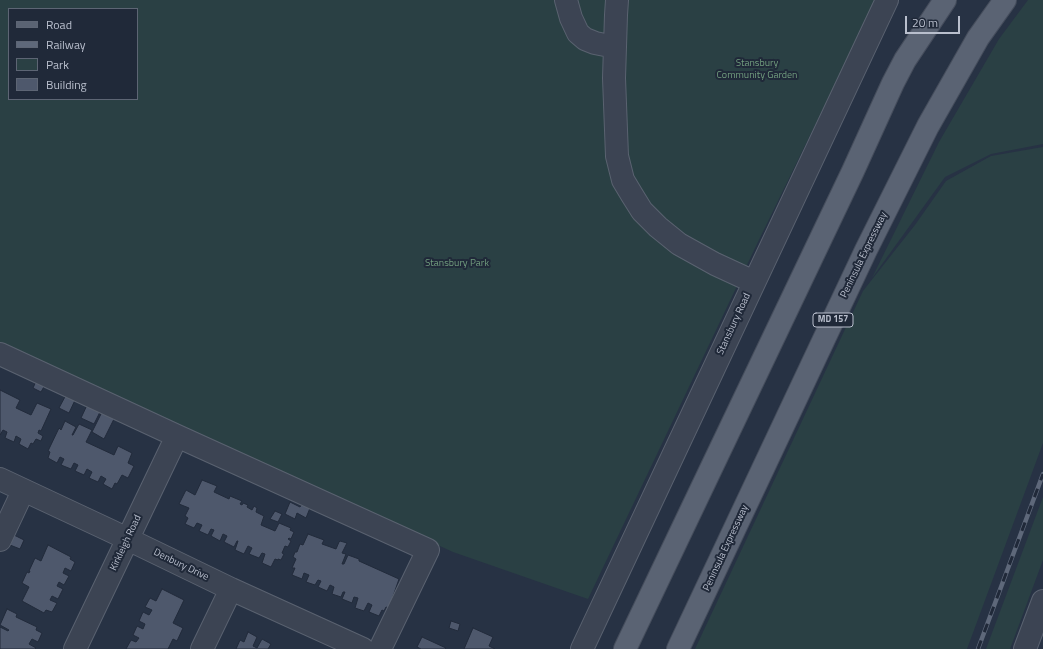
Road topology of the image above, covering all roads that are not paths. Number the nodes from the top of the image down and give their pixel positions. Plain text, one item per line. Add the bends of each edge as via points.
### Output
1 (566, 0) edge
2 (617, 0) edge
3 (887, 0) edge
4 (945, 0) edge
5 (1005, 0) edge
6 (615, 47) junction
7 (754, 282) junction
8 (0, 354) edge
9 (177, 436) junction
10 (0, 479) edge
11 (23, 490) junction
12 (128, 539) junction
13 (0, 540) edge
14 (231, 589) junction
15 (1043, 601) edge
16 (76, 649) edge
17 (202, 649) edge
18 (363, 649) edge
19 (380, 649) edge
20 (582, 649) edge
21 (625, 649) edge
22 (678, 649) edge
23 (1025, 649) edge

1 - 6 street via 578,33 595,43
2 - 6 street
3 - 7 street, Stansbury Road
4 - 21 main road via 905,60 893,83
5 - 22 main road, Peninsula Expressway / MD 157 via 957,74 866,250
6 - 7 street via 617,156 623,180 642,211 679,244
7 - 20 street, Stansbury Road
8 - 9 street
9 - 12 street, Kirkleigh Road
9 - 19 street via 428,550
10 - 11 street, Denbury Drive
11 - 12 street, Denbury Drive
11 - 13 street
12 - 14 street, Denbury Drive
12 - 16 street, Kirkleigh Road
14 - 17 street
14 - 18 street, Denbury Drive
15 - 23 street

